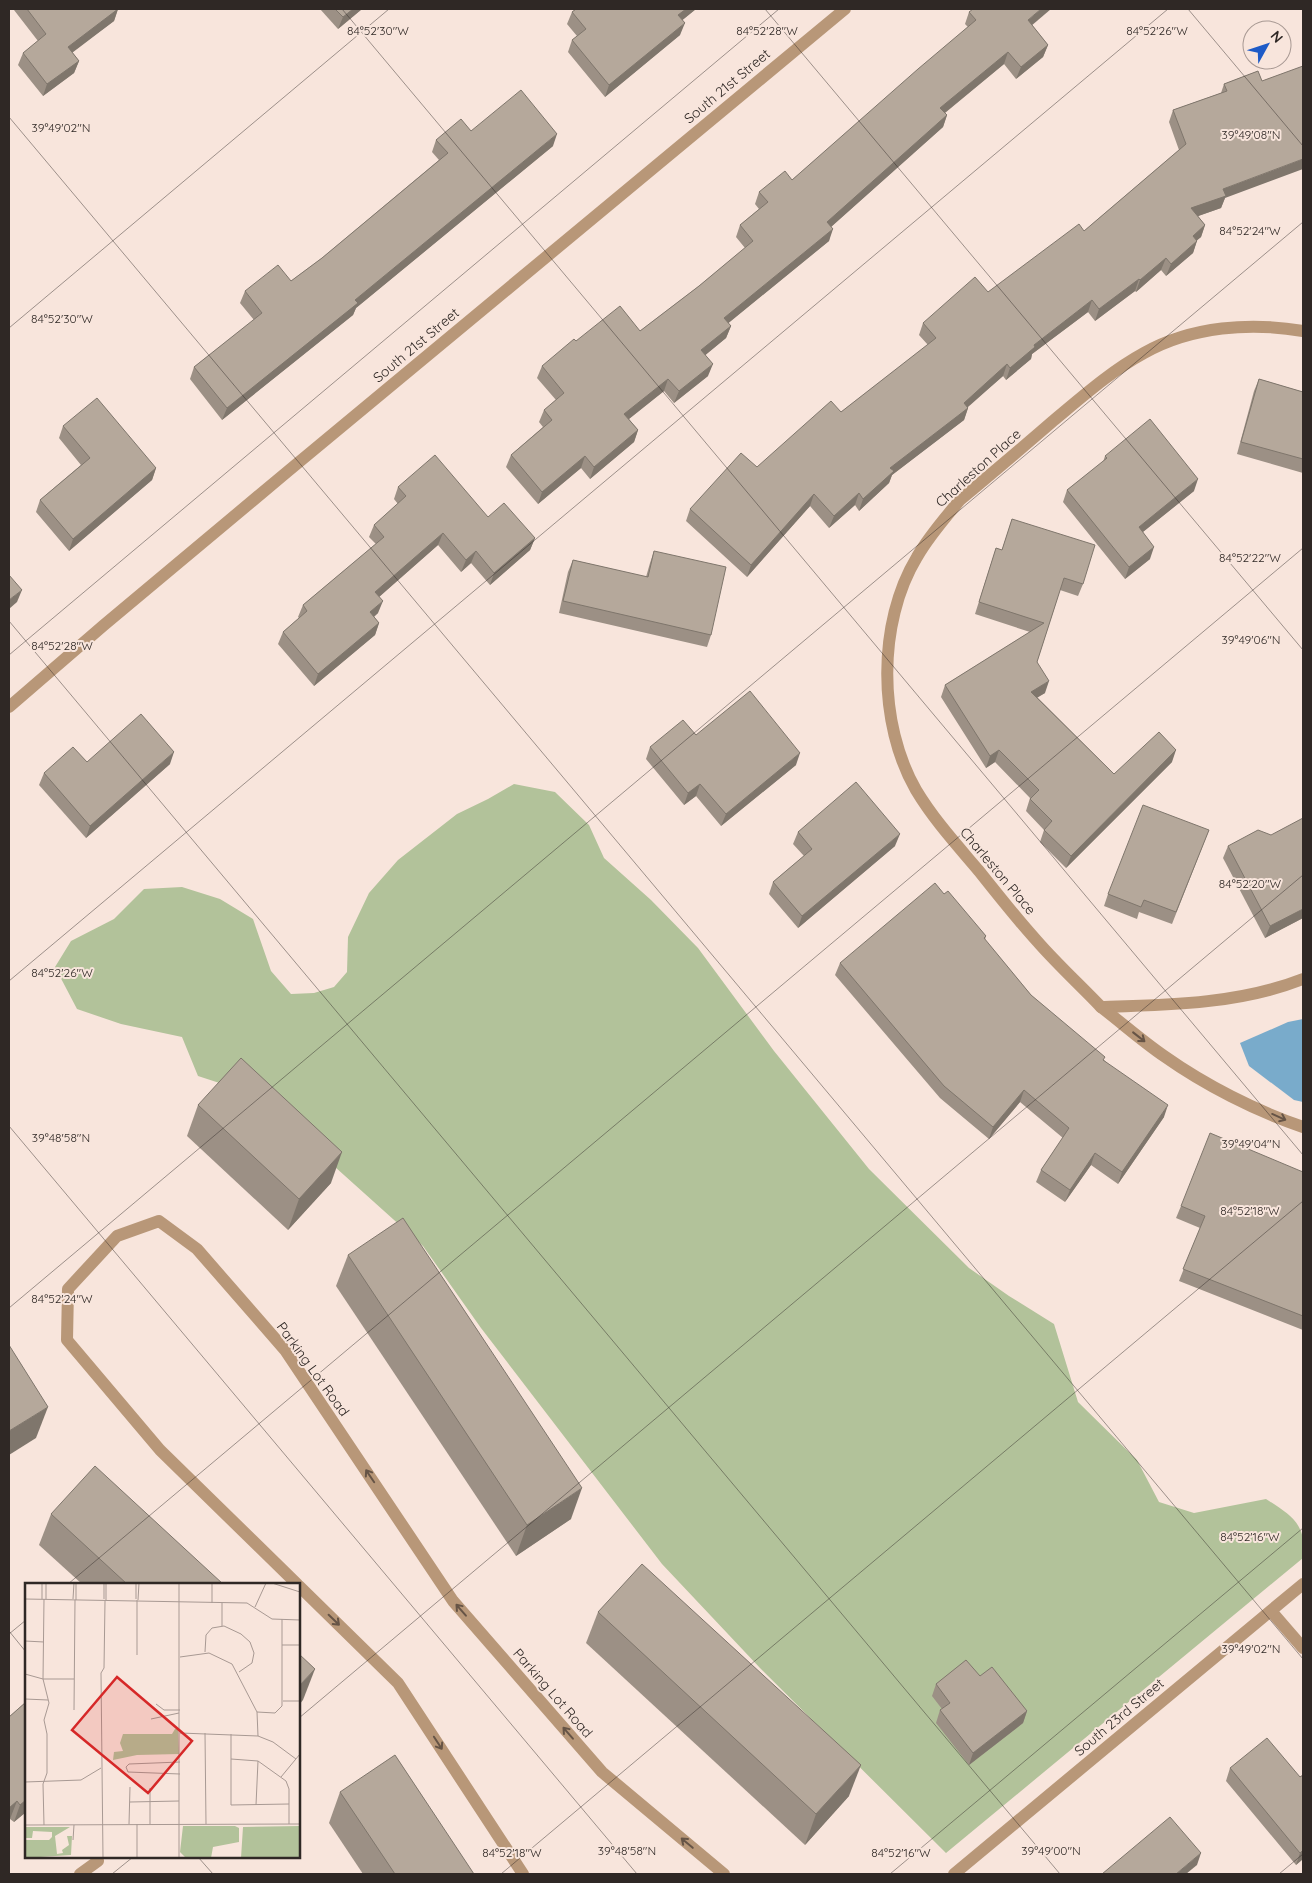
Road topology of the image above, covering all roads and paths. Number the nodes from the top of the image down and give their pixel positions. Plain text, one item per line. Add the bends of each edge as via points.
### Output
1 (845, 9) edge
2 (1303, 332) edge
3 (9, 707) edge
4 (1303, 979) edge
5 (1100, 1007) junction
6 (1303, 1127) edge
7 (296, 1583) edge
8 (1303, 1584) edge
9 (300, 1587) edge
10 (1271, 1611) junction
11 (1303, 1648) edge
12 (98, 1861) dead end
13 (80, 1874) edge
14 (523, 1874) edge
15 (724, 1874) edge
16 (954, 1874) edge

1 - 3 street, South 21st Street
2 - 5 street, Charleston Place via 1275,326 1233,327 1188,335 1145,352 1101,382 960,500 916,558 897,601 888,648 887,695 897,745 916,789 942,828 1038,941
4 - 5 street via 1278,989 1213,1000
5 -> 6 street, Charleston Place via 1164,1056 1202,1079
15 -> 7 street, Parking Lot Road via 602,1772 453,1602 285,1350 197,1249 159,1221 117,1236 68,1289 67,1340 160,1450
8 - 10 street, South 23rd Street
9 -> 14 street, Parking Lot Road via 398,1683
10 - 11 street
10 - 16 street, South 23rd Street
12 - 13 street

